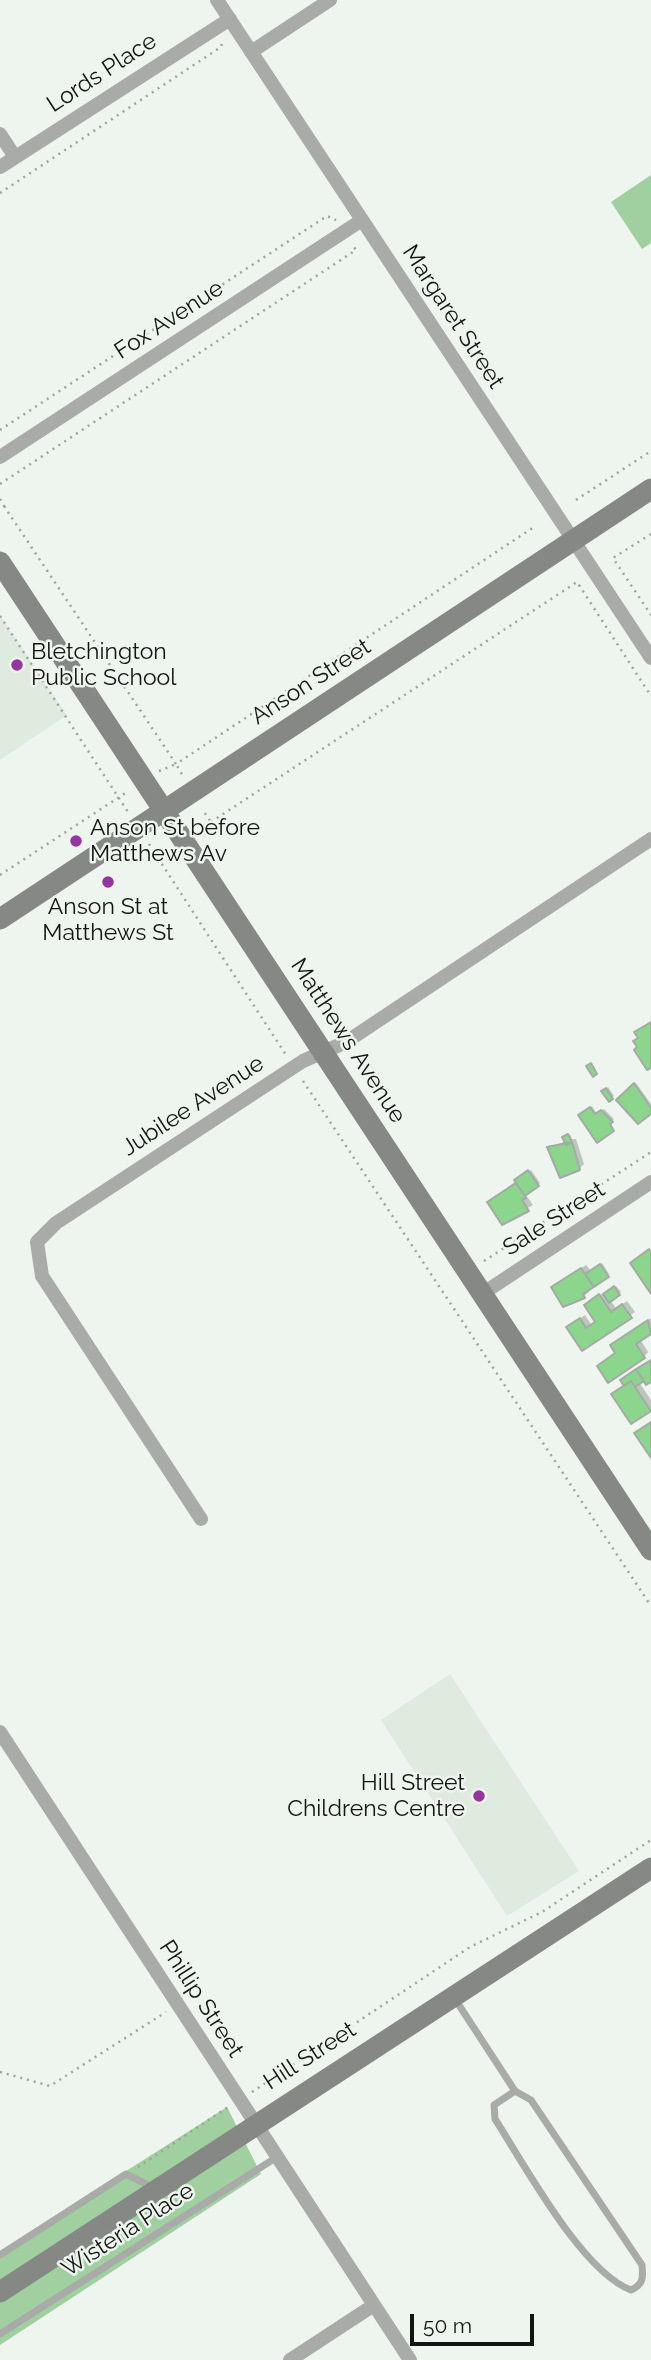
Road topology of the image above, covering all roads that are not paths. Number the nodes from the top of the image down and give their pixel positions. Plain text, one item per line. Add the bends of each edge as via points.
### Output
1 (217, 0) edge
2 (330, 0) edge
3 (230, 19) junction
4 (251, 51) junction
5 (0, 134) edge
6 (15, 157) junction
7 (0, 167) edge
8 (362, 220) junction
9 (0, 457) edge
10 (651, 489) edge
11 (573, 540) junction
12 (0, 562) edge
13 (651, 658) edge
14 (165, 810) junction
15 (651, 839) edge
16 (0, 919) edge
17 (323, 1052) junction
18 (651, 1182) edge
19 (482, 1294) junction
20 (201, 1519) dead end
21 (651, 1550) edge
22 (0, 1732) edge
23 (651, 1868) edge
24 (453, 1995) junction
25 (515, 2091) junction
26 (256, 2123) junction
27 (277, 2157) junction
28 (156, 2189) junction
29 (0, 2255) edge
30 (0, 2292) edge
31 (374, 2305) junction
32 (0, 2334) edge
33 (290, 2360) edge
34 (410, 2360) edge

1 - 3 street, Margaret Street
2 - 4 street
3 - 4 street, Margaret Street
3 - 6 street, Lords Place
4 - 8 street, Margaret Street
5 - 6 street
6 - 7 street, Lords Place
8 - 9 street, Fox Avenue
8 - 11 street, Margaret Street
10 - 11 street, Anson Street
11 - 13 street, Margaret Street
11 - 14 street, Anson Street
12 - 14 street, Matthews Avenue
14 - 16 street, Anson Street
14 - 17 street, Matthews Avenue
15 - 17 street, Jubilee Avenue via 346,1042
17 - 19 street, Matthews Avenue
17 - 20 street, Jubilee Avenue via 55,1223 37,1242 42,1276
18 - 19 street, Sale Street
19 - 21 street, Matthews Avenue
22 - 26 street, Phillip Street
23 - 24 street, Hill Street
24 - 25 lane
24 - 26 street, Hill Street
25 - 25 lane via 531,2100 642,2265 639,2287 620,2286 596,2266 548,2203 495,2119 494,2105
26 - 27 street, Phillip Street
26 - 28 street, Hill Street
27 - 31 street, Phillip Street
27 - 32 lane, Wisteria Place
28 - 29 lane via 126,2174
28 - 30 street, Hill Street
31 - 33 street
31 - 34 street, Phillip Street

